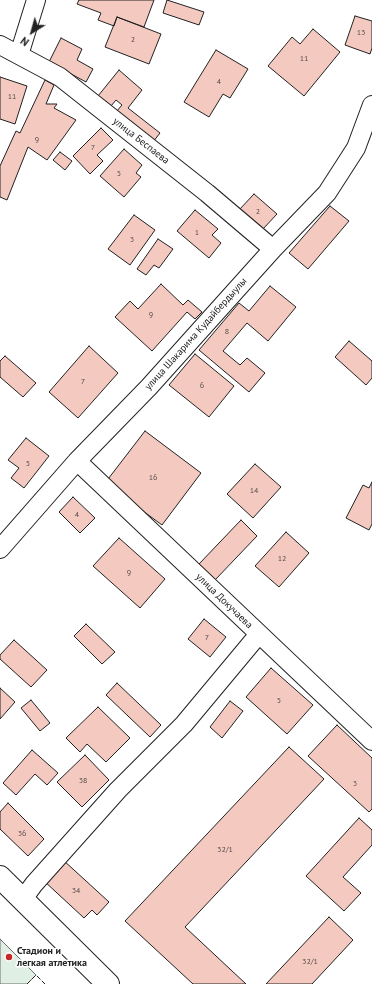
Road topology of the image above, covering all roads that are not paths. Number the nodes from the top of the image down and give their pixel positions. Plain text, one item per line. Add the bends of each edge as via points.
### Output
1 (36, 0) edge
2 (0, 45) edge
3 (19, 55) junction
4 (372, 105) edge
5 (273, 249) junction
6 (77, 461) junction
7 (0, 549) edge
8 (259, 634) junction
9 (372, 741) edge
10 (0, 877) edge
11 (23, 899) junction
12 (108, 984) edge

1 - 3 street
2 - 3 street, улица Беспаева
3 - 5 street, улица Беспаева via 60,77 207,192
4 - 5 street, улица Шакарима Кудайбердыулы via 356,148 327,193
5 - 6 street, улица Шакарима Кудайбердыулы via 149,387
6 - 7 street, улица Шакарима Кудайбердыулы
6 - 8 street, улица Докучаева
8 - 9 street, улица Докучаева
8 - 11 street via 184,724 118,790
10 - 11 street
11 - 12 street

